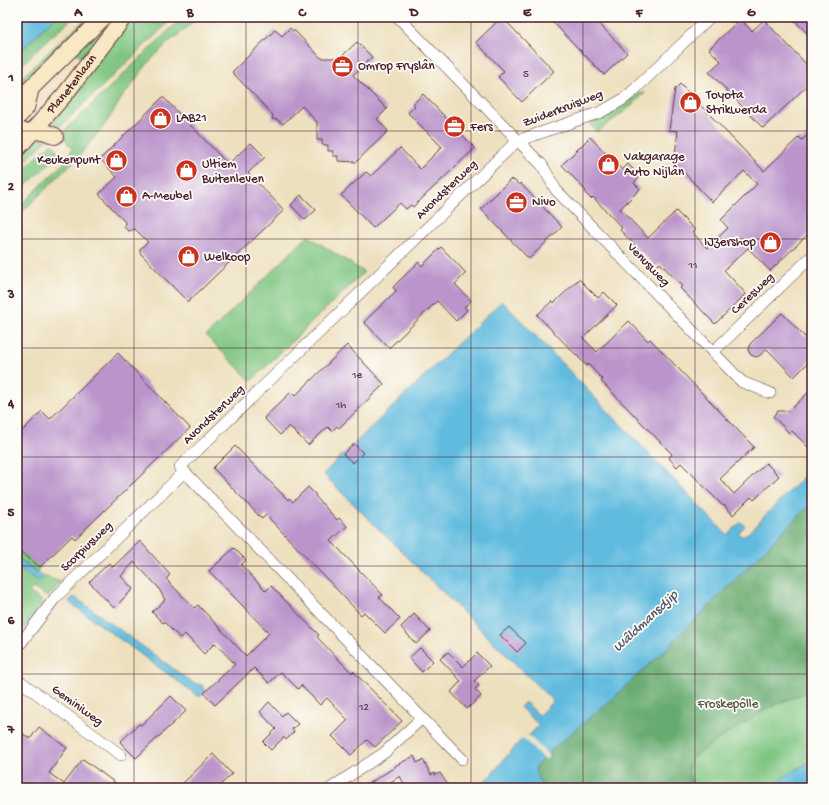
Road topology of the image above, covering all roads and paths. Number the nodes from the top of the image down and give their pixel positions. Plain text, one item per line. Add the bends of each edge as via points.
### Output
1 (103, 17) edge
2 (124, 17) edge
3 (398, 17) edge
4 (710, 17) edge
5 (64, 57) junction
6 (31, 89) junction
7 (66, 93) junction
8 (17, 102) edge
9 (17, 118) edge
10 (17, 127) edge
11 (33, 131) junction
12 (517, 141) junction
13 (17, 149) edge
14 (812, 256) edge
15 (713, 352) junction
16 (770, 393) dead end
17 (184, 472) junction
18 (17, 648) edge
19 (17, 679) edge
20 (422, 718) junction
21 (121, 755) dead end
22 (462, 759) dead end
23 (331, 788) edge

1 - 5 main road, Planetenlaan
2 - 7 main road, Planetenlaan
3 - 12 street, Zuiderkruisweg
4 - 12 street, Zuiderkruisweg via 622,100 599,112
5 - 6 main road, Planetenlaan
5 - 7 main road via 73,57 78,65
6 - 8 main road, Planetenlaan
6 - 9 main road via 26,108
7 - 11 main road, Planetenlaan
10 - 11 main road via 25,133
11 - 13 main road, Planetenlaan
12 - 15 street, Venusweg via 542,166 556,190
12 - 17 street, Avondsterweg via 180,467
14 - 15 street, Ceresweg
15 - 16 street, Venusweg via 742,382
17 - 18 street, Scorpiusweg via 55,598
17 - 20 street
19 - 21 street, Geminiweg
20 - 22 street
20 - 23 street via 384,753

